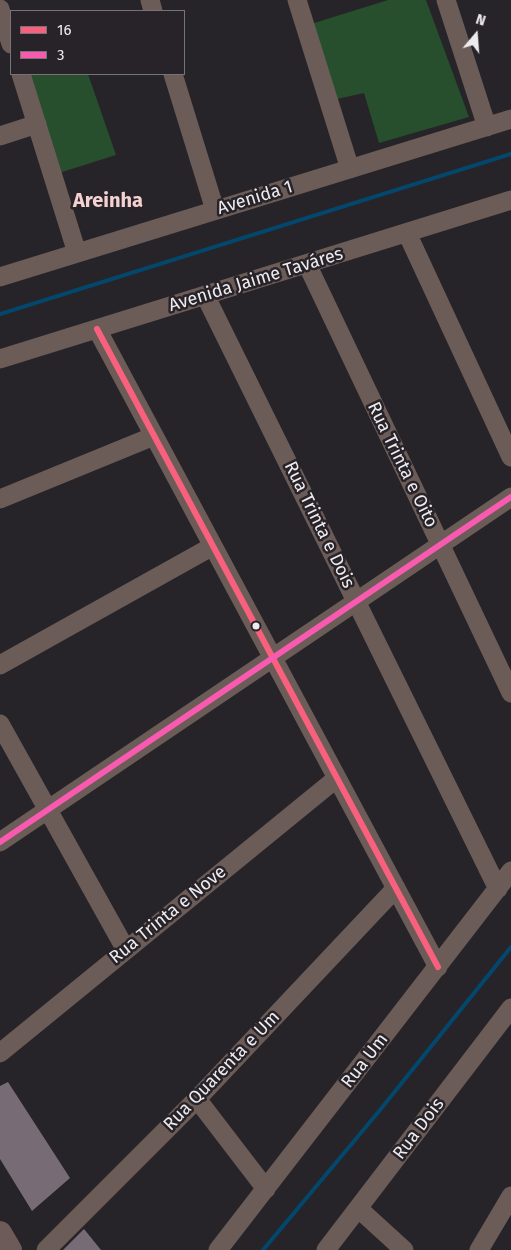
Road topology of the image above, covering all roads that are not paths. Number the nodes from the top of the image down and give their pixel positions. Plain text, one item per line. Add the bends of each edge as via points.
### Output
1 (297, 0) edge
2 (446, 0) edge
3 (0, 8) edge
4 (10, 41) edge
5 (21, 75) edge
6 (173, 75) edge
7 (511, 119) edge
8 (36, 124) junction
9 (487, 126) junction
10 (0, 136) edge
11 (350, 169) junction
12 (511, 200) edge
13 (215, 210) junction
14 (407, 233) junction
15 (77, 253) junction
16 (307, 264) junction
17 (0, 277) edge
18 (205, 296) junction
19 (97, 329) junction
20 (0, 359) edge
21 (154, 436) junction
22 (511, 457) edge
23 (511, 497) edge
24 (0, 499) edge
25 (441, 545) junction
26 (213, 546) junction
27 (357, 602) junction
28 (273, 659) junction
29 (0, 665) edge
30 (511, 693) edge
31 (0, 724) edge
32 (337, 778) junction
33 (48, 811) junction
34 (0, 842) edge
35 (511, 871) edge
36 (396, 888) junction
37 (498, 888) junction
38 (126, 950) junction
39 (438, 967) junction
40 (511, 1008) edge
41 (0, 1052) edge
42 (197, 1099) junction
43 (266, 1190) junction
44 (511, 1196) edge
45 (359, 1209) junction
46 (0, 1233) edge
47 (10, 1250) edge
48 (46, 1250) edge
49 (218, 1250) edge
50 (326, 1250) edge
51 (404, 1250) edge
52 (479, 1250) edge

1 - 11 street
2 - 9 street
3 - 4 street
5 - 8 street
6 - 13 street
7 - 9 street, Avenida 1
8 - 10 street
8 - 15 street
9 - 11 street, Avenida 1
11 - 13 street, Avenida 1
12 - 14 street, Avenida Jaime Taváres
13 - 15 street, Avenida 1
14 - 16 street, Avenida Jaime Taváres
14 - 22 street
15 - 17 street, Avenida 1
16 - 18 street, Avenida Jaime Taváres
16 - 25 street, Rua Trinta e Oito
18 - 19 street, Avenida Jaime Taváres
18 - 27 street, Rua Trinta e Dois
19 - 20 street, Avenida Jaime Taváres
19 - 21 street
21 - 24 street
21 - 26 street
23 - 25 street
25 - 27 street
25 - 30 street, Rua Trinta e Oito
26 - 28 street
26 - 29 street
27 - 28 street
27 - 37 street, Rua Trinta e Dois
28 - 32 street
28 - 33 street
31 - 33 street
32 - 36 street
32 - 38 street, Rua Trinta e Nove
33 - 34 street
33 - 38 street
35 - 37 street, Rua Um
36 - 39 street
36 - 42 street, Rua Quarenta e Um
37 - 39 street, Rua Um
38 - 41 street, Rua Trinta e Nove
39 - 43 street, Rua Um
40 - 45 street, Rua Dois
42 - 43 street
42 - 48 street, Rua Quarenta e Um
43 - 49 street, Rua Um
44 - 52 street
45 - 50 street, Rua Dois
45 - 51 street
46 - 47 main road

